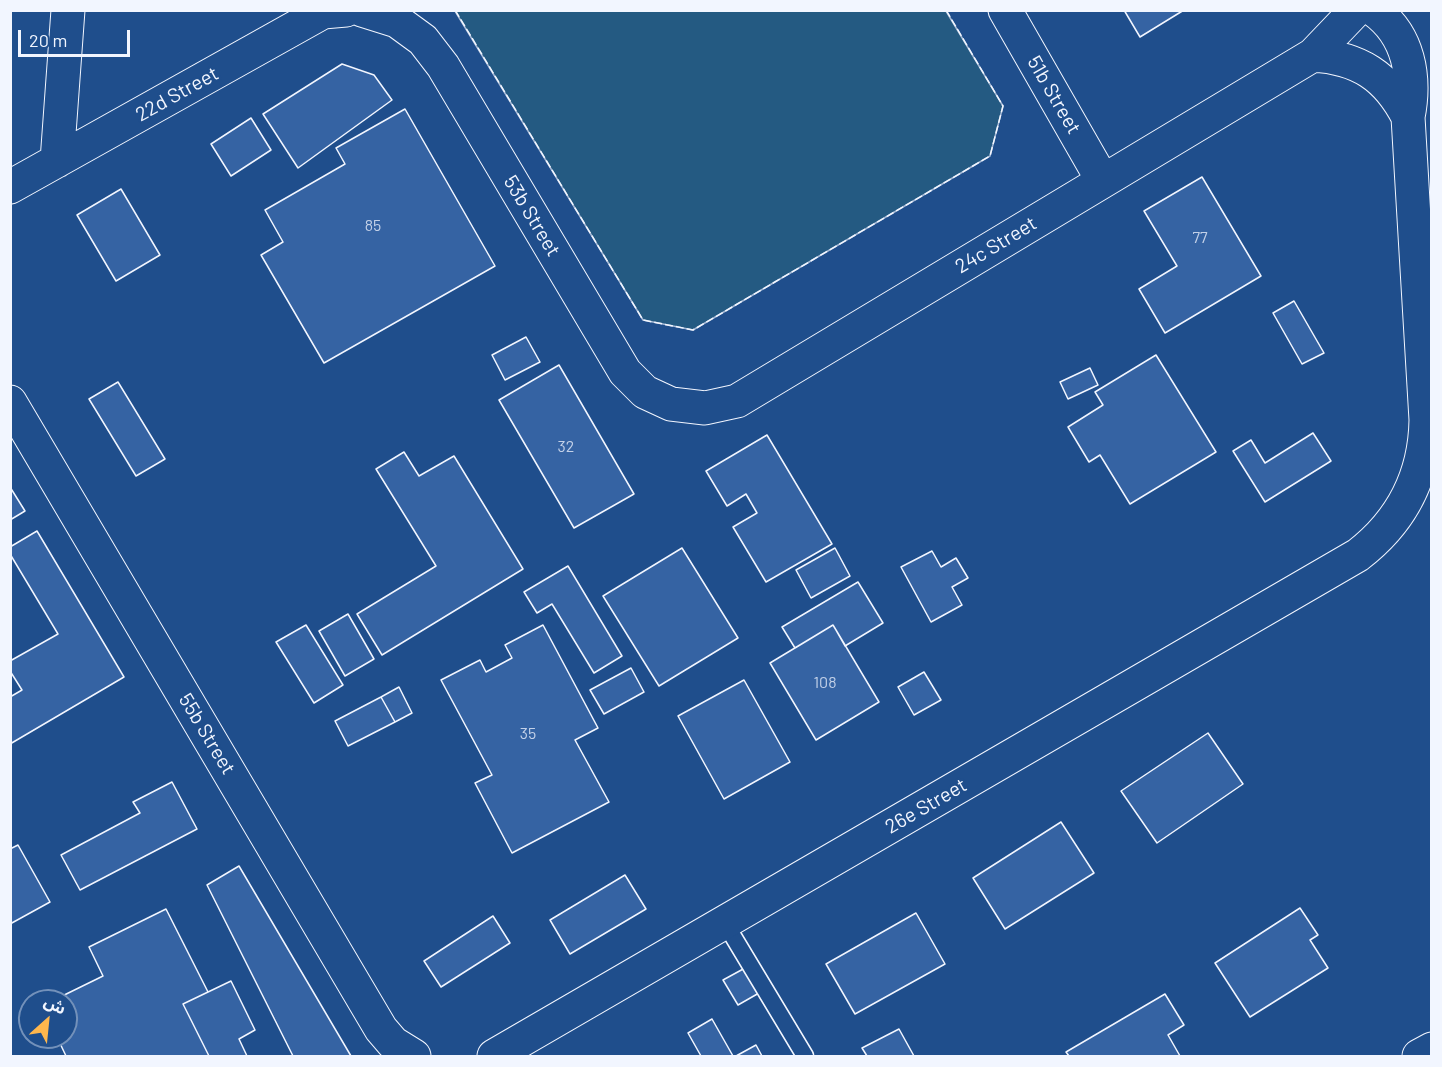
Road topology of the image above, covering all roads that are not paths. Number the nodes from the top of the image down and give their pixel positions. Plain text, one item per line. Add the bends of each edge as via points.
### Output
1 (68, 10) edge
2 (346, 10) edge
3 (362, 10) edge
4 (1005, 10) edge
5 (1356, 10) edge
6 (1374, 10) edge
7 (1313, 55) junction
8 (1408, 117) junction
9 (57, 162) junction
10 (1103, 181) junction
11 (10, 187) edge
12 (10, 402) edge
13 (671, 404) joint
14 (725, 923) junction
15 (1431, 1049) edge
16 (414, 1056) edge
17 (494, 1056) edge
18 (805, 1056) edge
19 (1419, 1056) edge

1 - 9 street
2 - 9 street, 22d Street via 323,12
3 - 13 street, 53b Street via 397,21 423,40 443,66 625,372 645,392
4 - 10 street, 51b Street
5 - 7 street, 24c Street
6 - 8 street, 26e Street via 1396,32 1406,52 1413,95
7 - 8 street via 1347,60 1377,76 1390,88
7 - 10 street, 24c Street
8 - 14 street, 26e Street via 1426,440 1417,478 1388,529 1358,555
9 - 11 street, 22d Street
10 - 13 street, 24c Street via 737,401 705,408
12 - 16 street, 55b Street via 381,1029 393,1043
14 - 17 street, 26e Street
14 - 18 lane
15 - 19 street

